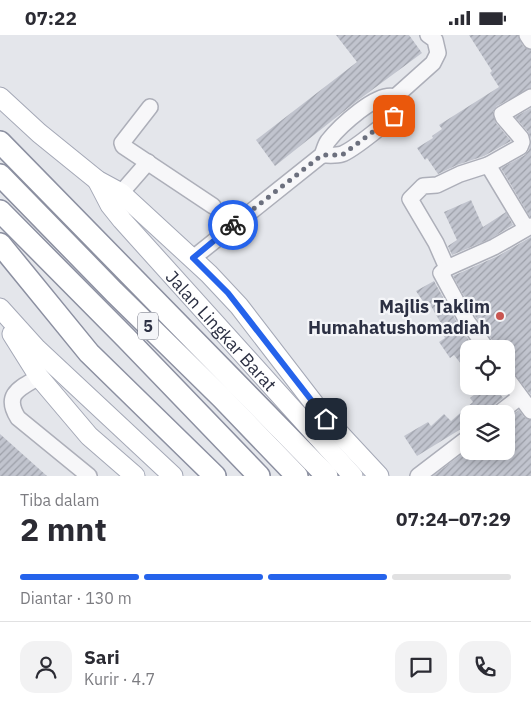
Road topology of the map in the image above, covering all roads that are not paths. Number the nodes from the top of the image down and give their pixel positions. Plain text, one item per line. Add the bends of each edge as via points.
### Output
1 (428, 35) edge
2 (527, 35) edge
3 (531, 41) edge
4 (0, 97) edge
5 (395, 97) junction
6 (531, 97) edge
7 (150, 107) dead end
8 (0, 142) edge
9 (322, 155) junction
10 (148, 162) junction
11 (488, 165) junction
12 (0, 175) edge
13 (116, 199) junction
14 (213, 206) dead end
15 (0, 211) edge
16 (529, 227) edge
17 (0, 244) edge
18 (193, 258) junction
19 (447, 268) junction
20 (1, 312) edge
21 (480, 340) edge
22 (39, 377) junction
23 (515, 388) edge
24 (527, 402) edge
25 (515, 407) edge
26 (460, 444) edge
27 (89, 476) edge
28 (135, 476) edge
29 (173, 476) edge
30 (215, 476) edge
31 (259, 476) edge
32 (297, 476) edge
33 (327, 476) edge
34 (353, 476) edge
35 (378, 476) edge
36 (418, 476) edge

1 - 5 street via 435,40 438,53 433,63
2 - 3 street
4 - 13 main road, Jalan Lingkar Barat
5 - 9 street via 385,95 358,112 327,142
5 - 9 street via 398,108 379,129 342,155
6 - 11 street via 502,114 521,137 520,147
7 - 10 street via 122,143
8 - 33 highway
9 - 18 street
10 - 13 street
10 - 14 street
11 - 16 street
11 - 19 street via 437,185 423,185 410,197
12 - 32 highway, 5
13 - 18 main road, Jalan Lingkar Barat
13 - 34 main road, Jalan Lingkar Barat
15 - 31 highway, 5
16 - 19 street
17 - 30 highway via 89,353
18 - 35 main road, Jalan Lingkar Barat via 228,293 326,419
19 - 21 street via 441,273
20 - 22 main road
20 - 29 main road
22 - 27 street via 13,395 12,408 18,418
22 - 28 main road via 89,437
23 - 24 street
24 - 25 street
26 - 36 street

